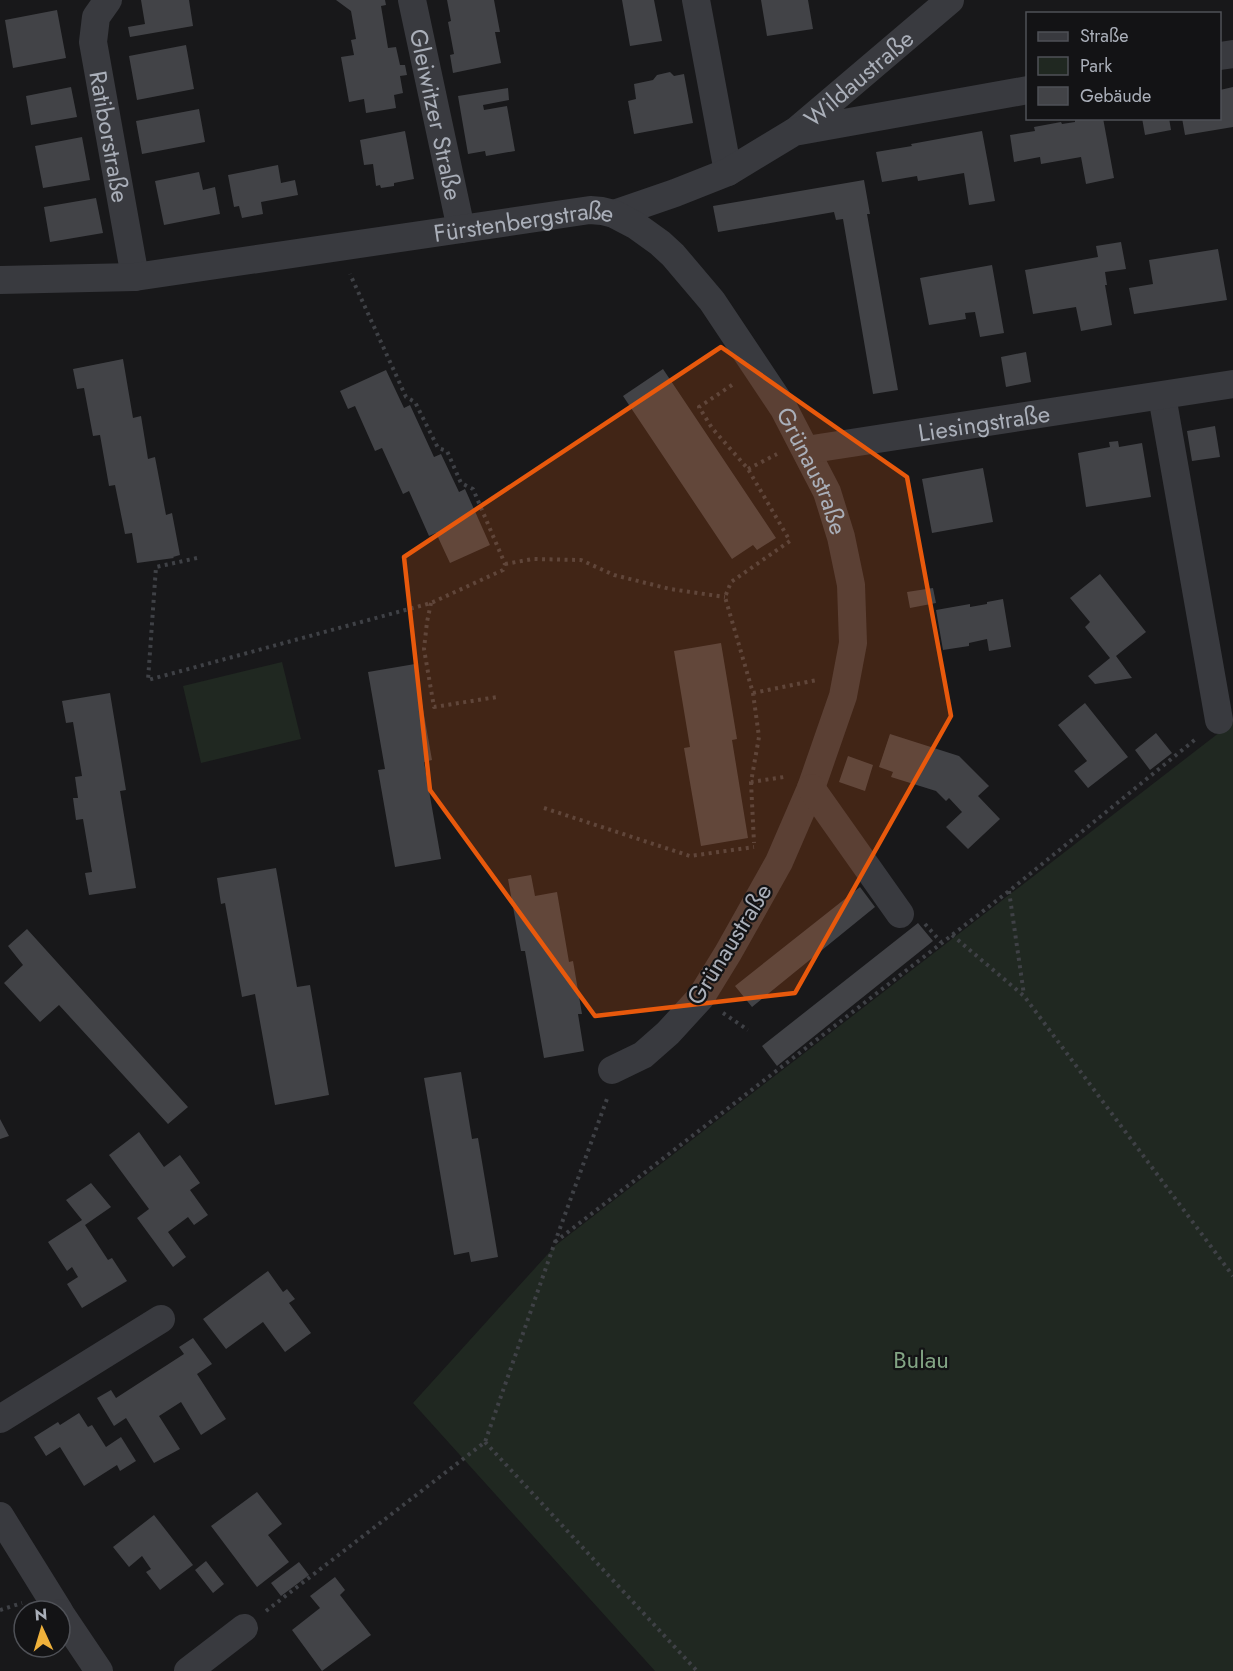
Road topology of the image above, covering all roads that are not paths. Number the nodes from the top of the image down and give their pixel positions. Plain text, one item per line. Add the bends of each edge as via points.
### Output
1 (108, 0) edge
2 (412, 0) edge
3 (696, 0) edge
4 (950, 0) edge
5 (1026, 90) edge
6 (794, 132) junction
7 (728, 172) junction
8 (614, 214) junction
9 (461, 229) junction
10 (135, 277) junction
11 (0, 280) edge
12 (1233, 384) edge
13 (1162, 396) junction
14 (806, 450) junction
15 (1219, 720) road end
16 (814, 780) junction
17 (900, 914) dead end
18 (612, 1070) road end
19 (161, 1319) dead end
20 (0, 1419) edge
21 (0, 1516) edge
22 (51, 1599) edge
23 (244, 1628) road end
24 (72, 1631) edge
25 (99, 1671) edge
26 (188, 1671) edge

1 - 10 street, Ratiborstraße via 96,17 93,42
2 - 9 street, Gleiwitzer Straße
3 - 7 street
4 - 6 street, Wildaustraße
5 - 6 street, Fürstenbergstraße
6 - 7 street, Fürstenbergstraße
7 - 8 street, Fürstenbergstraße
8 - 9 street, Fürstenbergstraße via 573,212
8 - 14 street, Grünaustraße via 660,243 712,301 784,409
9 - 10 street, Fürstenbergstraße
10 - 11 street, Fürstenbergstraße
12 - 13 street, Liesingstraße
13 - 14 street, Liesingstraße
13 - 15 street
14 - 16 street, Grünaustraße via 827,492 852,585 853,643 843,696
16 - 17 street
16 - 18 street, Grünaustraße via 779,862 700,997 643,1055
19 - 20 street
21 - 22 street
23 - 26 street
24 - 25 street

